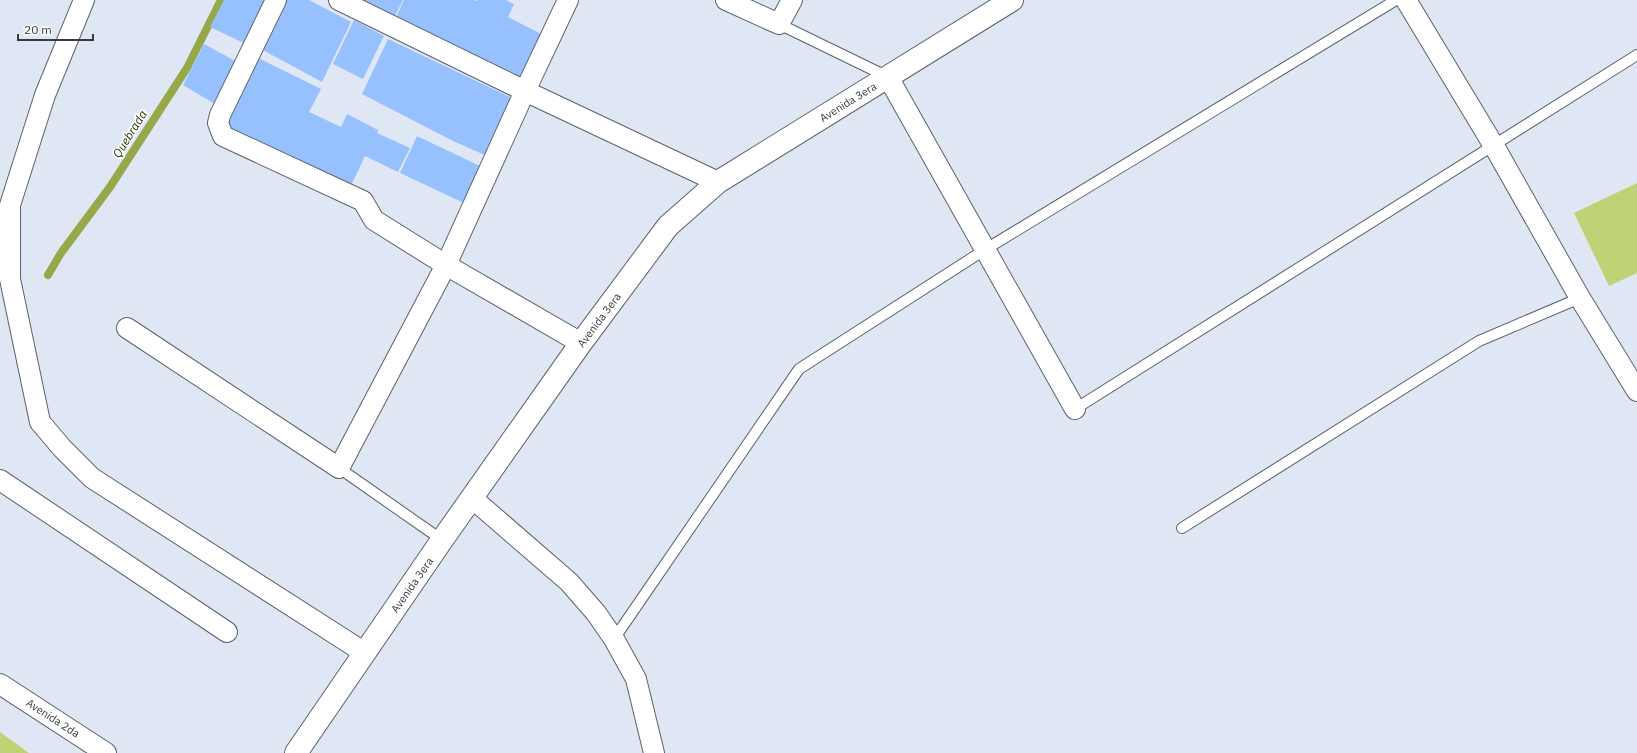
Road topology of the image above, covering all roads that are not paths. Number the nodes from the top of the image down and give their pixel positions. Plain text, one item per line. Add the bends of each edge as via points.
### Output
1 (84, 0) edge
2 (276, 0) edge
3 (339, 0) edge
4 (568, 0) edge
5 (726, 0) edge
6 (792, 0) edge
7 (1012, 0) edge
8 (1396, 0) edge
9 (1406, 0) edge
10 (779, 24) junction
11 (1637, 55) edge
12 (888, 76) junction
13 (525, 91) junction
14 (1494, 146) junction
15 (718, 182) junction
16 (986, 249) junction
17 (446, 265) junction
18 (1580, 298) junction
19 (127, 328) dead end
20 (581, 344) junction
21 (1637, 391) edge
22 (1075, 409) joint
23 (339, 468) junction
24 (0, 480) edge
25 (472, 498) junction
26 (1182, 528) dead end
27 (442, 540) junction
28 (227, 632) dead end
29 (614, 639) junction
30 (365, 653) junction
31 (1, 686) edge
32 (106, 753) edge
33 (296, 753) edge
34 (654, 753) edge

1 - 30 street via 45,95 10,205 10,279 40,422 92,478
2 - 17 street via 220,115 218,122 223,136 363,201 374,220
3 - 13 street
4 - 13 street
5 - 10 street
6 - 10 street
7 - 12 street, Avenida 3era
8 - 16 lane
9 - 14 street
10 - 12 lane
11 - 14 lane
12 - 15 street, Avenida 3era
12 - 16 street
13 - 15 street
13 - 17 street
14 - 18 street
14 - 22 lane
15 - 20 street, Avenida 3era via 668,226
16 - 22 street
16 - 29 lane via 799,369
17 - 20 street
17 - 23 street
18 - 21 street
18 - 26 lane via 1479,341
19 - 23 street
20 - 25 street, Avenida 3era
23 - 27 lane
24 - 28 street
25 - 27 street, Avenida 3era
25 - 29 street via 569,582
27 - 30 street, Avenida 3era
29 - 34 street via 636,679
30 - 33 street, Avenida 3era
31 - 32 street, Avenida 2da

